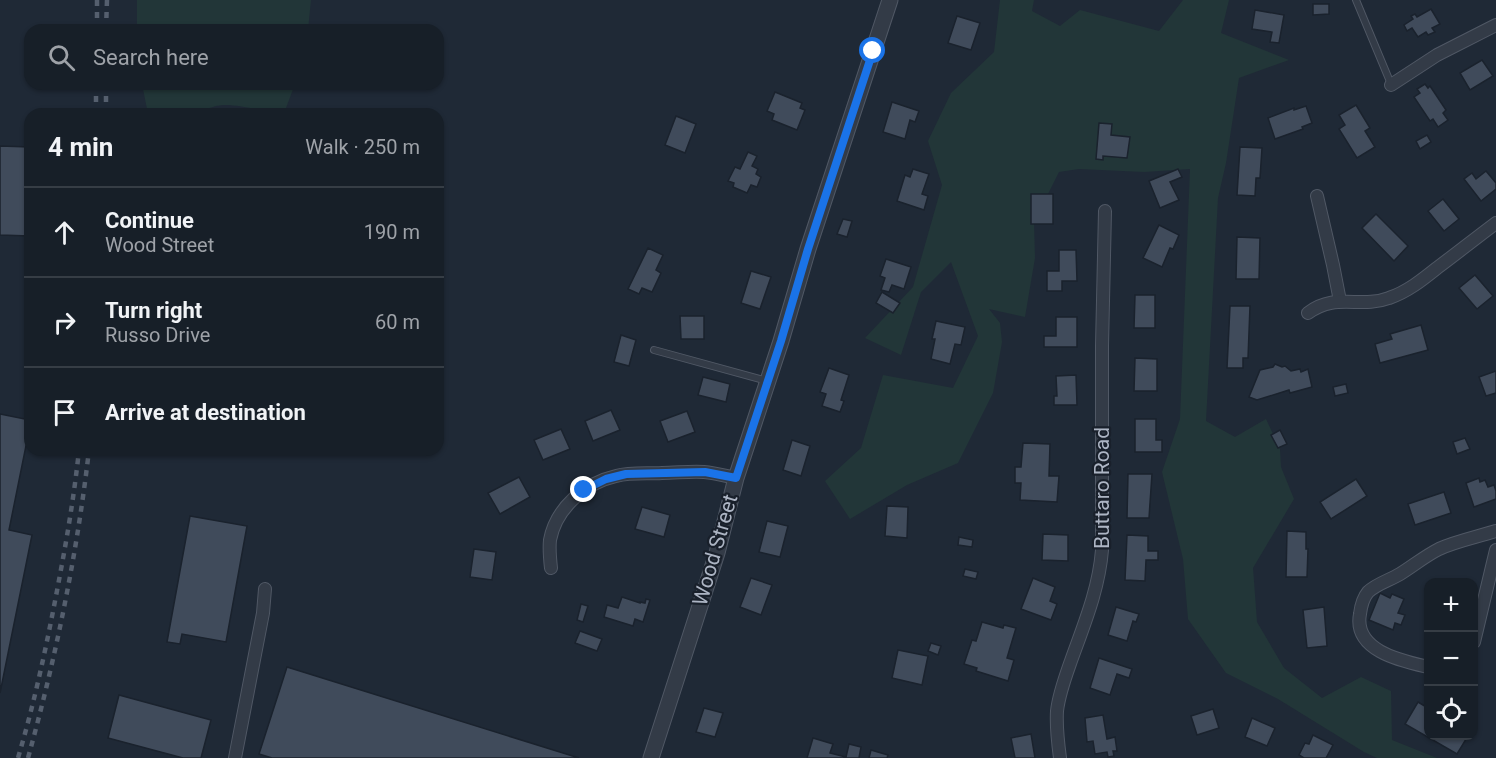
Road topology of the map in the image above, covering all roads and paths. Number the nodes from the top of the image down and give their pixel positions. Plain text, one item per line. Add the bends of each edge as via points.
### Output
1 (890, 0) edge
2 (1356, 0) edge
3 (1496, 25) edge
4 (1391, 85) joint
5 (1317, 196) dead end
6 (1105, 211) dead end
7 (1496, 223) edge
8 (1340, 301) junction
9 (1308, 313) dead end
10 (654, 350) dead end
11 (768, 381) junction
12 (736, 478) junction
13 (1496, 531) edge
14 (1496, 550) edge
15 (551, 568) dead end
16 (265, 590) dead end
17 (1476, 632) edge
18 (1424, 666) edge
19 (235, 758) edge
20 (651, 758) edge
21 (1060, 758) edge

1 - 11 street, Wood Street
2 - 4 lane
3 - 4 street via 1437,55
5 - 8 street
6 - 21 street, Buttaro Road via 1101,568 1058,704
7 - 8 street via 1399,294 1379,301
8 - 9 street via 1319,305
10 - 11 lane
11 - 12 street, Wood Street
12 - 15 street via 705,472 626,474 592,485 577,495 556,523 550,540
12 - 20 street, Wood Street via 717,553
13 - 18 street via 1440,549 1368,592 1359,624 1372,646
14 - 17 street
16 - 19 street

